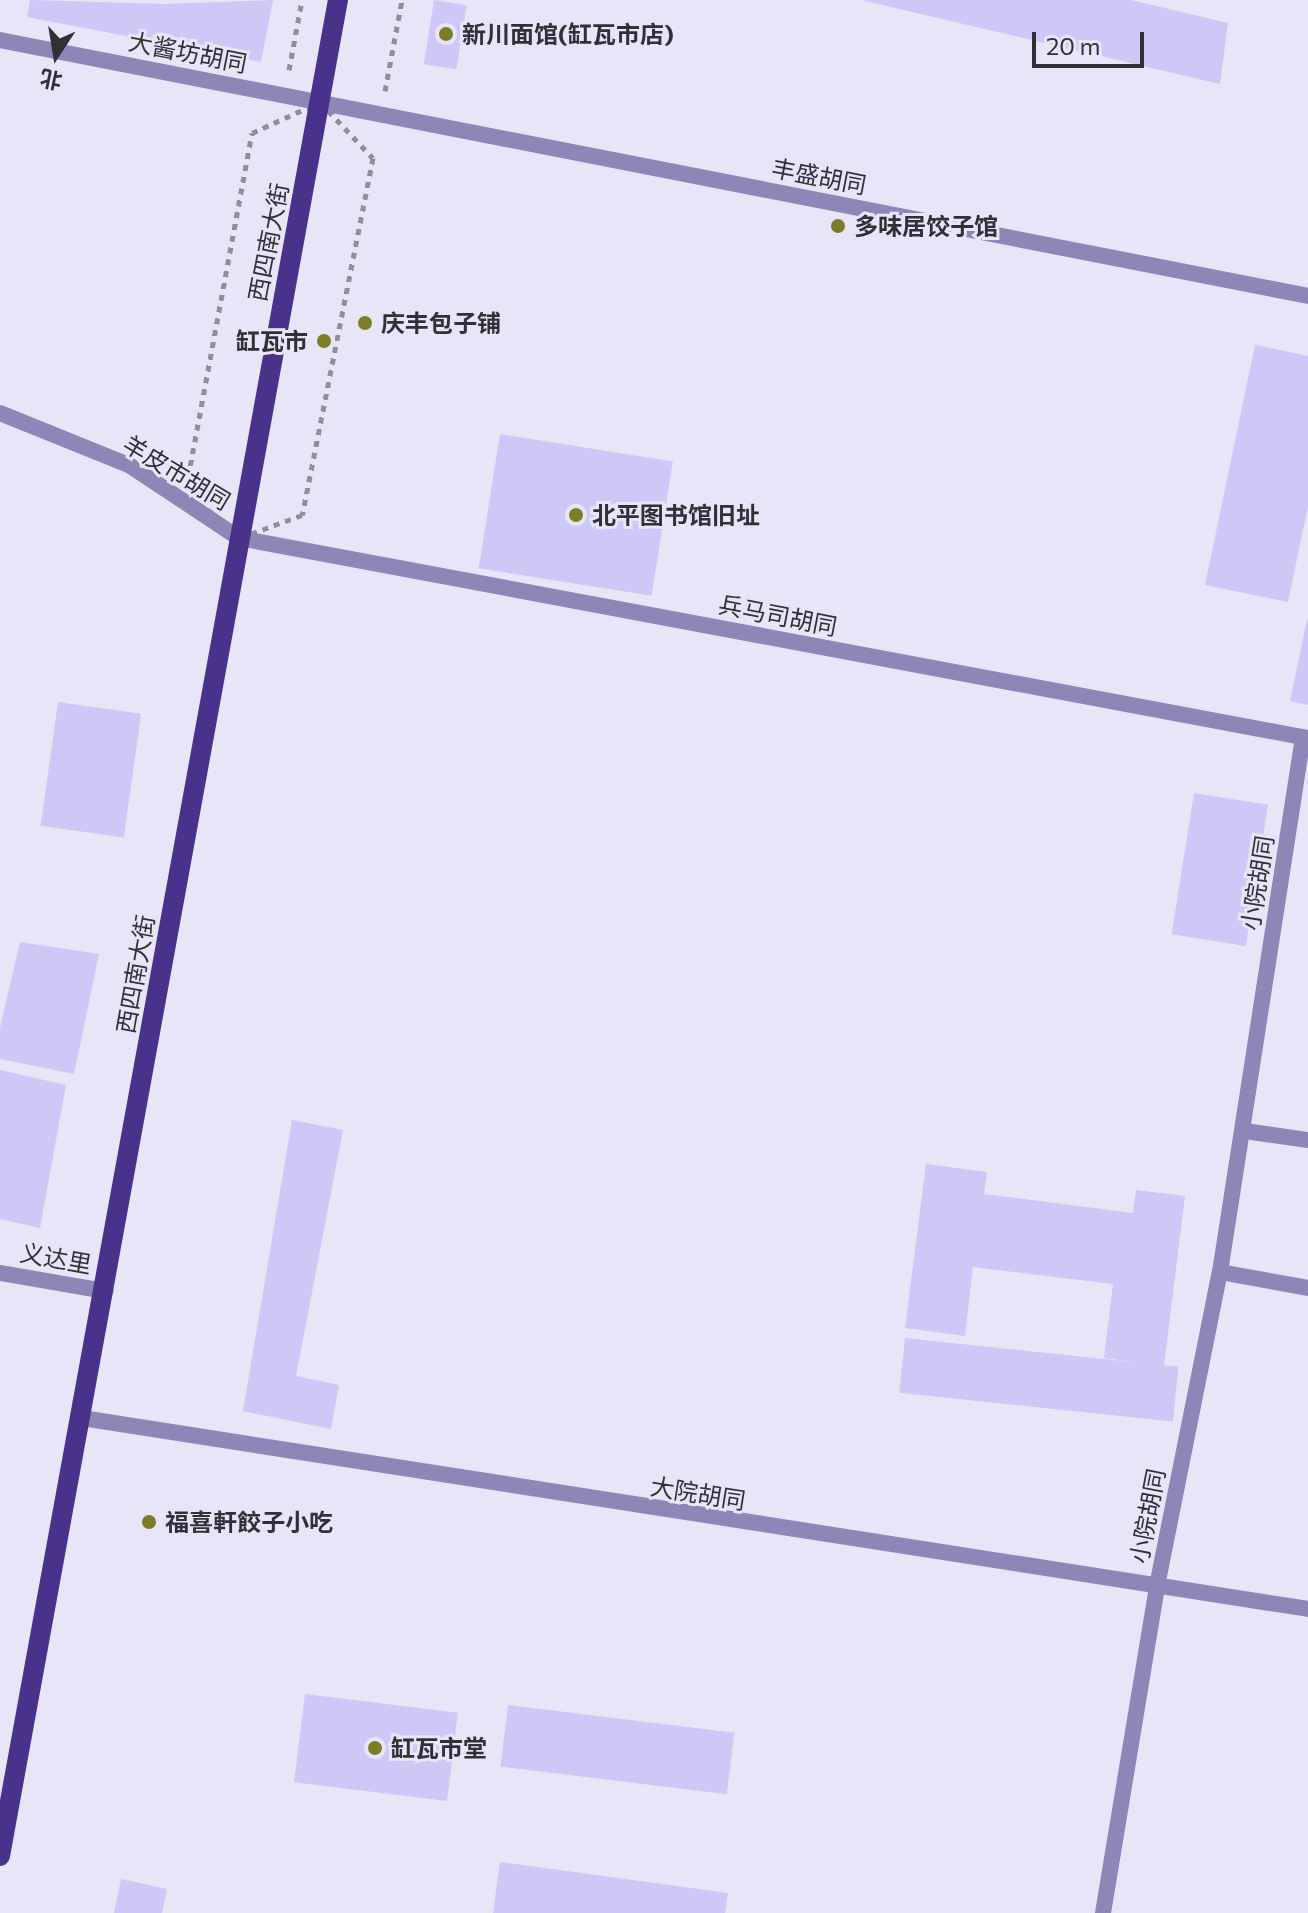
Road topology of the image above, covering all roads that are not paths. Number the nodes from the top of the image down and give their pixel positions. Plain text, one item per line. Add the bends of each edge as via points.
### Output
1 (338, 0) edge
2 (0, 40) edge
3 (320, 102) junction
4 (1308, 296) edge
5 (0, 413) edge
6 (239, 538) junction
7 (1305, 738) edge
8 (1244, 1131) junction
9 (1308, 1140) edge
10 (1220, 1272) junction
11 (0, 1273) edge
12 (1308, 1288) edge
13 (105, 1291) junction
14 (82, 1418) junction
15 (1158, 1581) junction
16 (1308, 1609) edge
17 (5, 1804) edge
18 (0, 1856) edge
19 (1103, 1913) edge

1 - 3 main road, 西四南大街
2 - 3 street, 大酱坊胡同
3 - 4 street, 丰盛胡同
3 - 6 main road, 西四南大街
5 - 6 street, 羊皮市胡同 via 129,465
6 - 7 street, 兵马司胡同
6 - 13 main road, 西四南大街
7 - 8 street, 小院胡同
8 - 9 street
8 - 10 street, 小院胡同
10 - 12 street
10 - 15 street, 小院胡同
11 - 13 street, 义达里
13 - 14 main road, 西四南大街
14 - 15 street, 大院胡同 via 781,1530
14 - 17 main road, 西四南大街
15 - 16 street, 大院胡同
15 - 19 street, 小院胡同
17 - 18 main road, 西四南大街

